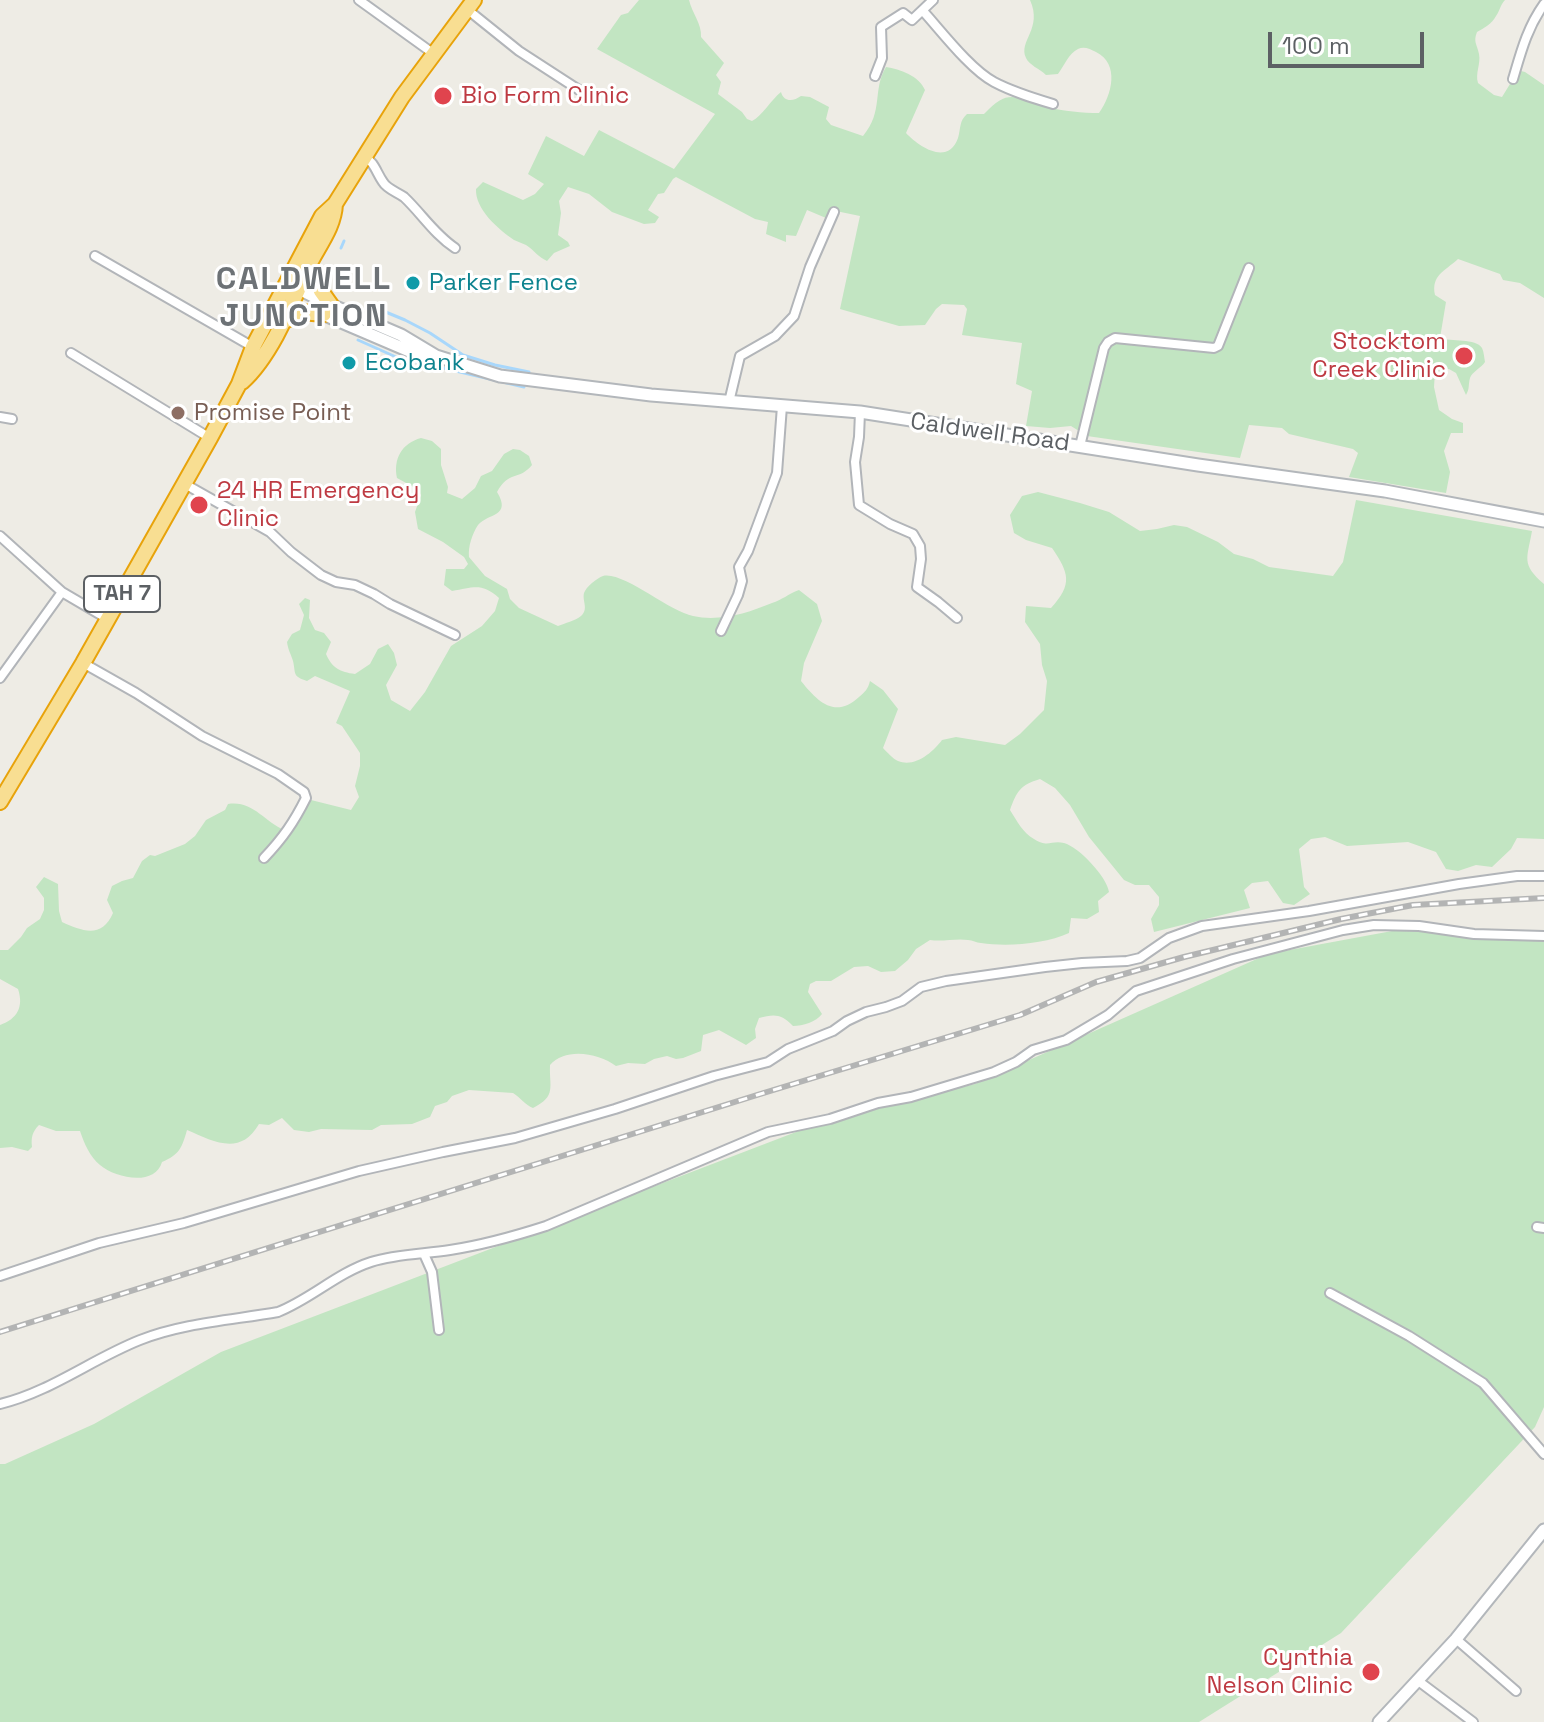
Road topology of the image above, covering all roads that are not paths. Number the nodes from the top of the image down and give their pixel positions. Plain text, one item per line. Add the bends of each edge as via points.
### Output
1 (359, 0) edge
2 (933, 0) edge
3 (1544, 4) edge
4 (471, 5) edge
5 (923, 11) junction
6 (434, 54) junction
7 (875, 76) dead end
8 (1513, 79) dead end
9 (593, 99) dead end
10 (1053, 104) dead end
11 (364, 156) junction
12 (335, 204) junction
13 (834, 212) dead end
14 (455, 248) dead end
15 (95, 256) dead end
16 (309, 264) junction
17 (1249, 268) dead end
18 (290, 293) junction
19 (328, 310) junction
20 (283, 322) junction
21 (253, 347) junction
22 (71, 353) dead end
23 (239, 384) junction
24 (729, 402) junction
25 (782, 406) junction
26 (860, 412) junction
27 (0, 417) edge
28 (12, 419) dead end
29 (210, 438) junction
30 (1080, 446) junction
31 (183, 483) junction
32 (1544, 521) edge
33 (0, 536) edge
34 (62, 592) junction
35 (957, 618) dead end
36 (108, 619) junction
37 (721, 631) dead end
38 (455, 635) dead end
39 (83, 663) junction
40 (0, 678) edge
41 (0, 802) edge
42 (264, 858) dead end
43 (1544, 876) edge
44 (1544, 936) edge
45 (424, 1254) junction
46 (0, 1276) edge
47 (1330, 1293) dead end
48 (439, 1330) dead end
49 (0, 1404) edge
50 (1544, 1454) edge
51 (1544, 1530) edge
52 (1456, 1639) junction
53 (1417, 1680) junction
54 (1516, 1691) dead end
55 (1380, 1722) edge
56 (1473, 1722) edge

1 - 6 street
2 - 5 street
3 - 8 street via 1532,20
4 - 6 highway, TAH 7
4 - 9 street via 519,51
5 - 7 street via 912,20 903,13 881,27 882,58
5 - 10 street via 991,81
6 - 11 highway, TAH 7
11 - 12 highway, TAH 7
11 - 14 street via 383,183
12 - 16 highway, TAH 7 via 328,233
12 - 18 highway, TAH 7 via 322,216
13 - 24 street via 794,316 775,336 740,356
15 - 21 street
16 - 18 highway, TAH 7
16 - 19 highway
17 - 30 street via 1218,346 1115,338 1108,342
18 - 19 main road, Caldwell Road
18 - 20 highway, TAH 7
18 - 21 highway, TAH 7
19 - 20 highway via 301,312
19 - 24 main road, Caldwell Road via 401,335 436,356 500,376
20 - 23 highway, TAH 7 via 255,369
21 - 23 highway, TAH 7
22 - 29 street
23 - 29 highway, TAH 7
24 - 25 main road, Caldwell Road
25 - 26 main road, Caldwell Road
25 - 37 street via 777,473 739,567 742,581
26 - 30 main road, Caldwell Road
26 - 35 street via 855,462 859,505 913,534 921,559 917,587
27 - 28 street
29 - 31 highway, TAH 7
30 - 32 main road, Caldwell Road via 1385,491
31 - 36 highway, TAH 7
31 - 38 street via 270,532 321,575 355,585
33 - 34 street
34 - 36 street
34 - 40 street
36 - 39 highway, TAH 7
39 - 41 highway, TAH 7
39 - 42 street via 304,792 296,819
43 - 46 street via 1459,884 1202,926 1127,961 1045,967 921,987 902,1001 866,1012 768,1062 515,1138 359,1171
44 - 45 street via 1374,925 1280,945 1136,991 1066,1040 1033,1050 994,1072 768,1132 546,1226
45 - 48 street via 432,1272
45 - 49 street via 371,1262 278,1312 141,1339 32,1394
47 - 50 street via 1483,1383
51 - 52 main road
52 - 53 main road
52 - 54 street
53 - 55 main road
53 - 56 street

